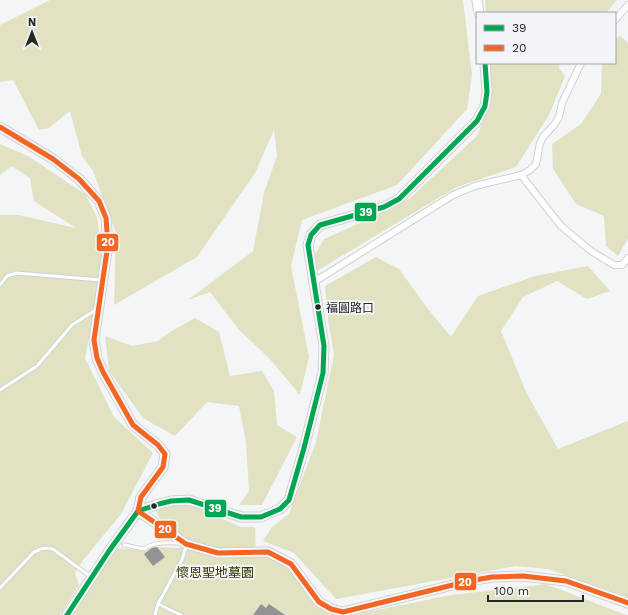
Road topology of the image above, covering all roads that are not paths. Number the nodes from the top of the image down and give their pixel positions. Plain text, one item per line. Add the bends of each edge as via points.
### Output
1 (477, 0) edge
2 (628, 5) edge
3 (479, 12) edge
4 (616, 19) edge
5 (485, 64) edge
6 (581, 64) edge
7 (0, 127) edge
8 (521, 175) junction
9 (628, 258) edge
10 (102, 280) junction
11 (314, 282) junction
12 (0, 285) edge
13 (99, 308) junction
14 (0, 390) edge
15 (138, 511) junction
16 (186, 544) junction
17 (124, 545) dead end
18 (91, 577) junction
19 (0, 588) edge
20 (628, 603) edge
21 (158, 604) junction
22 (334, 612) edge
23 (67, 615) edge
24 (155, 615) edge
25 (181, 615) edge

1 - 3 street
2 - 4 street
5 - 11 street via 487,92 485,106 477,121 399,199 384,207 320,225 311,235 308,246
6 - 8 street via 562,104 559,117 540,143 536,164
7 - 10 street via 79,179 99,201 106,218 108,244
8 - 9 street via 561,226 591,251 614,265 622,265
8 - 11 street via 475,186 453,195
10 - 12 lane via 16,273 7,276
10 - 13 street
11 - 15 street via 324,346 323,373 289,500 280,509 261,517 241,518 189,500 171,501
13 - 14 lane via 72,325 37,366
13 - 15 street via 94,340 102,372 133,425 166,454 163,468 141,497
15 - 16 street
15 - 18 street
16 - 17 lane via 151,544 144,548
16 - 21 lane via 182,560
16 - 22 street via 218,553 268,552 291,564 319,602
18 - 19 lane via 54,549 44,548 34,552
18 - 23 street
20 - 22 street via 566,581 523,576 469,581
21 - 24 lane
21 - 25 lane

